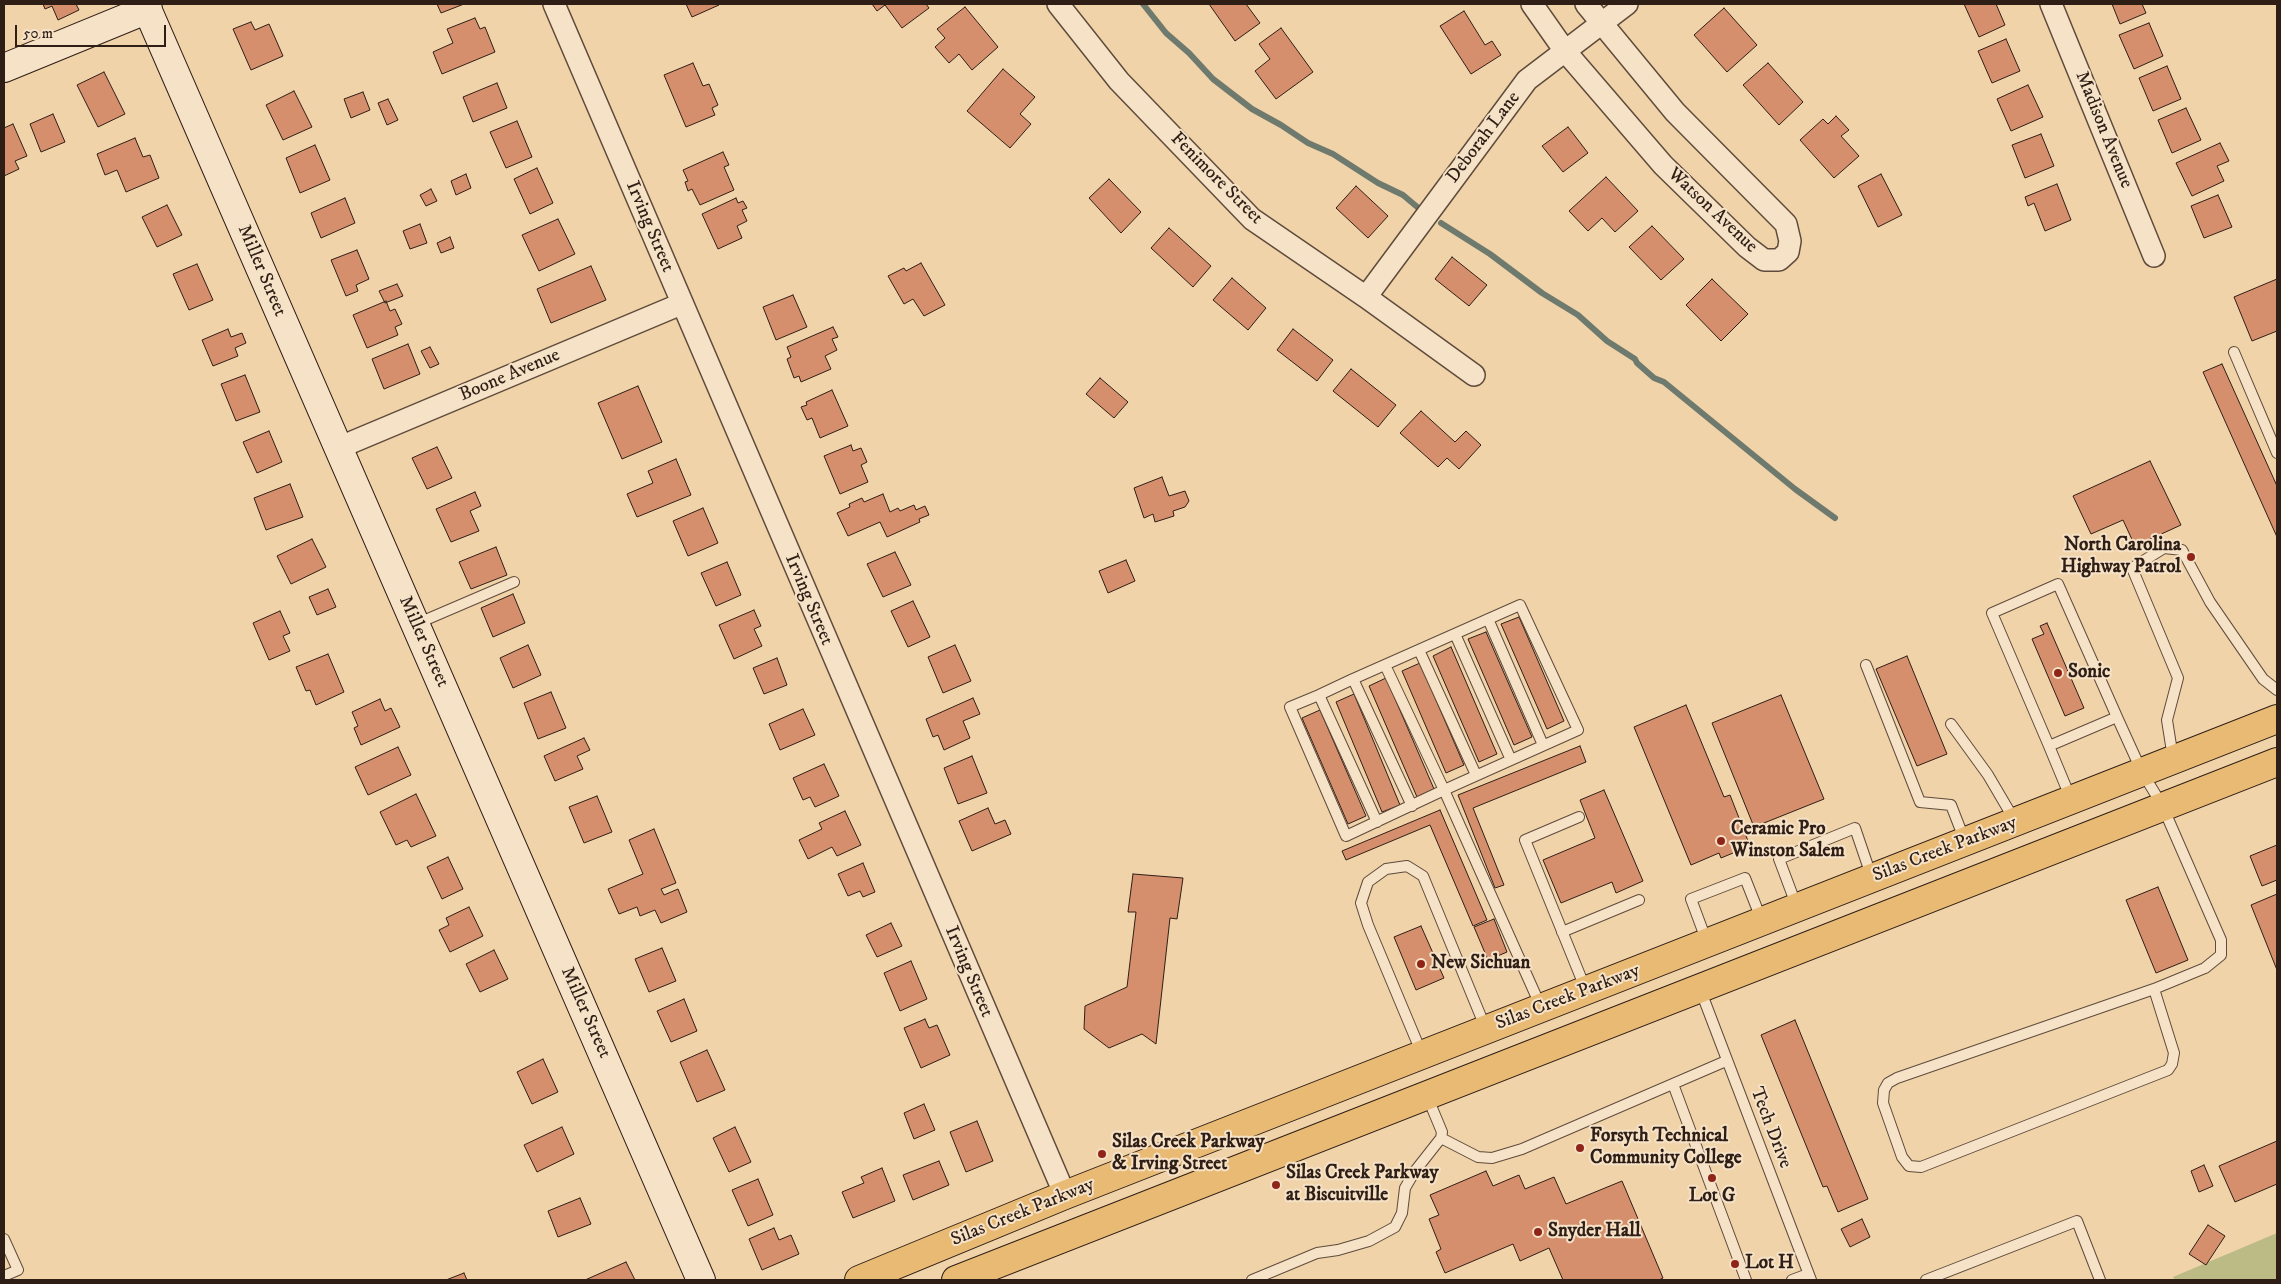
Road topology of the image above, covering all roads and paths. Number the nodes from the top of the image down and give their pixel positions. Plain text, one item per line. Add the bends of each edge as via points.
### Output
1 (554, 4) edge
2 (1058, 4) edge
3 (1532, 4) edge
4 (1586, 4) edge
5 (1627, 4) edge
6 (2051, 4) edge
7 (146, 7) edge
8 (1600, 23) junction
9 (1565, 51) junction
10 (4, 68) edge
11 (2154, 256) dead end
12 (1366, 296) junction
13 (681, 304) junction
14 (2234, 352) dead end
15 (1474, 375) dead end
16 (338, 448) junction
17 (2277, 452) edge
18 (514, 582) dead end
19 (1488, 619) junction
20 (415, 625) junction
21 (1455, 634) junction
22 (1419, 650) junction
23 (1386, 665) junction
24 (1866, 665) dead end
25 (1353, 679) junction
26 (2277, 690) edge
27 (1319, 695) junction
28 (2117, 717) junction
29 (2277, 719) edge
30 (1952, 724) dead end
31 (1543, 745) junction
32 (2049, 746) junction
33 (1511, 760) junction
34 (2173, 760) junction
35 (2277, 762) edge
36 (2142, 772) junction
37 (1476, 775) junction
38 (1444, 790) junction
39 (2071, 800) junction
40 (1412, 806) junction
41 (2162, 806) junction
42 (1579, 817) dead end
43 (1377, 822) junction
44 (2016, 822) junction
45 (1955, 846) junction
46 (1872, 878) junction
47 (1639, 900) dead end
48 (1797, 908) junction
49 (1762, 922) junction
50 (1562, 932) junction
51 (1707, 943) junction
52 (1699, 988) junction
53 (2154, 989) junction
54 (1586, 990) junction
55 (1541, 1008) junction
56 (1486, 1030) junction
57 (1422, 1055) junction
58 (1726, 1061) junction
59 (1673, 1084) junction
60 (1427, 1095) junction
61 (1441, 1138) junction
62 (1064, 1195) junction
63 (4, 1240) edge
64 (4, 1276) edge
65 (1810, 1277) edge
66 (701, 1280) edge
67 (859, 1280) edge
68 (956, 1280) edge
69 (1252, 1280) edge
70 (1746, 1280) edge
71 (1792, 1280) edge
72 (1926, 1280) edge
73 (2100, 1280) edge

1 - 13 street, Irving Street
2 - 12 street, Fenimore Street via 1119,81 1252,219
3 - 9 street, Watson Avenue
4 - 8 street, Watson Avenue
5 - 8 street, Deborah Lane
6 - 11 street, Madison Avenue
7 - 10 main road
7 - 16 main road, Miller Street
8 - 9 street, Deborah Lane
8 - 9 street, Watson Avenue via 1675,112 1786,224 1790,241 1788,252 1779,260 1764,260 1753,251 1663,165
9 - 12 street, Deborah Lane via 1527,80
12 - 15 street, Fenimore Street
13 - 16 street, Boone Avenue
13 - 62 street, Irving Street
14 - 17 lane
16 - 20 main road, Miller Street
18 - 20 lane
19 - 21 lane
19 - 31 lane
19 - 31 lane via 1520,605 1578,730
20 - 66 main road, Miller Street
21 - 22 lane
21 - 33 lane
22 - 23 lane
22 - 37 lane
23 - 25 lane
23 - 38 lane
24 - 45 lane via 1920,802 1951,805
25 - 27 lane
25 - 40 lane
26 - 34 lane via 2263,679 2210,602 2182,550 2164,548 2132,568 2178,678 2167,720
27 - 43 lane
27 - 43 lane via 1290,708 1346,836
28 - 32 lane
28 - 32 lane via 2058,584 1992,613
28 - 36 lane
29 - 34 main road, Silas Creek Parkway
30 - 44 lane
31 - 33 lane
32 - 39 lane
33 - 37 lane
34 - 36 main road, Silas Creek Parkway
35 - 41 main road, Silas Creek Parkway
36 - 39 main road, Silas Creek Parkway
36 - 41 lane
37 - 38 lane
38 - 40 lane
38 - 55 lane
39 - 44 main road, Silas Creek Parkway
40 - 43 lane
41 - 52 main road, Silas Creek Parkway
41 - 53 lane via 2221,940 2221,955 2206,968
42 - 50 lane via 1525,840
44 - 45 main road, Silas Creek Parkway
45 - 46 main road, Silas Creek Parkway
45 - 52 main road via 1920,876 1699,964 1696,971
46 - 48 main road, Silas Creek Parkway
46 - 48 lane via 1855,828 1779,859
47 - 50 lane
48 - 49 main road, Silas Creek Parkway
49 - 51 main road, Silas Creek Parkway
49 - 51 lane via 1745,878 1691,899
50 - 54 lane
51 - 54 main road, Silas Creek Parkway
52 - 58 lane, Tech Drive
52 - 60 main road, Silas Creek Parkway
53 - 53 lane via 1888,1083 1883,1103 1902,1157 1909,1166 1921,1167 2168,1070 2174,1053
54 - 55 main road, Silas Creek Parkway
55 - 56 main road, Silas Creek Parkway
56 - 57 main road, Silas Creek Parkway
56 - 57 lane via 1422,876 1407,866 1386,868 1368,882 1361,903
57 - 62 main road, Silas Creek Parkway
58 - 59 lane
58 - 65 lane, Tech Drive
59 - 61 lane via 1522,1149 1492,1158 1478,1157
59 - 70 lane
60 - 61 lane via 1442,1132
60 - 68 main road, Silas Creek Parkway
61 - 69 lane via 1414,1171 1405,1188 1402,1214 1395,1227 1369,1241 1317,1253
62 - 67 main road, Silas Creek Parkway
63 - 64 lane via 18,1270
65 - 71 lane
72 - 73 lane via 2077,1221

